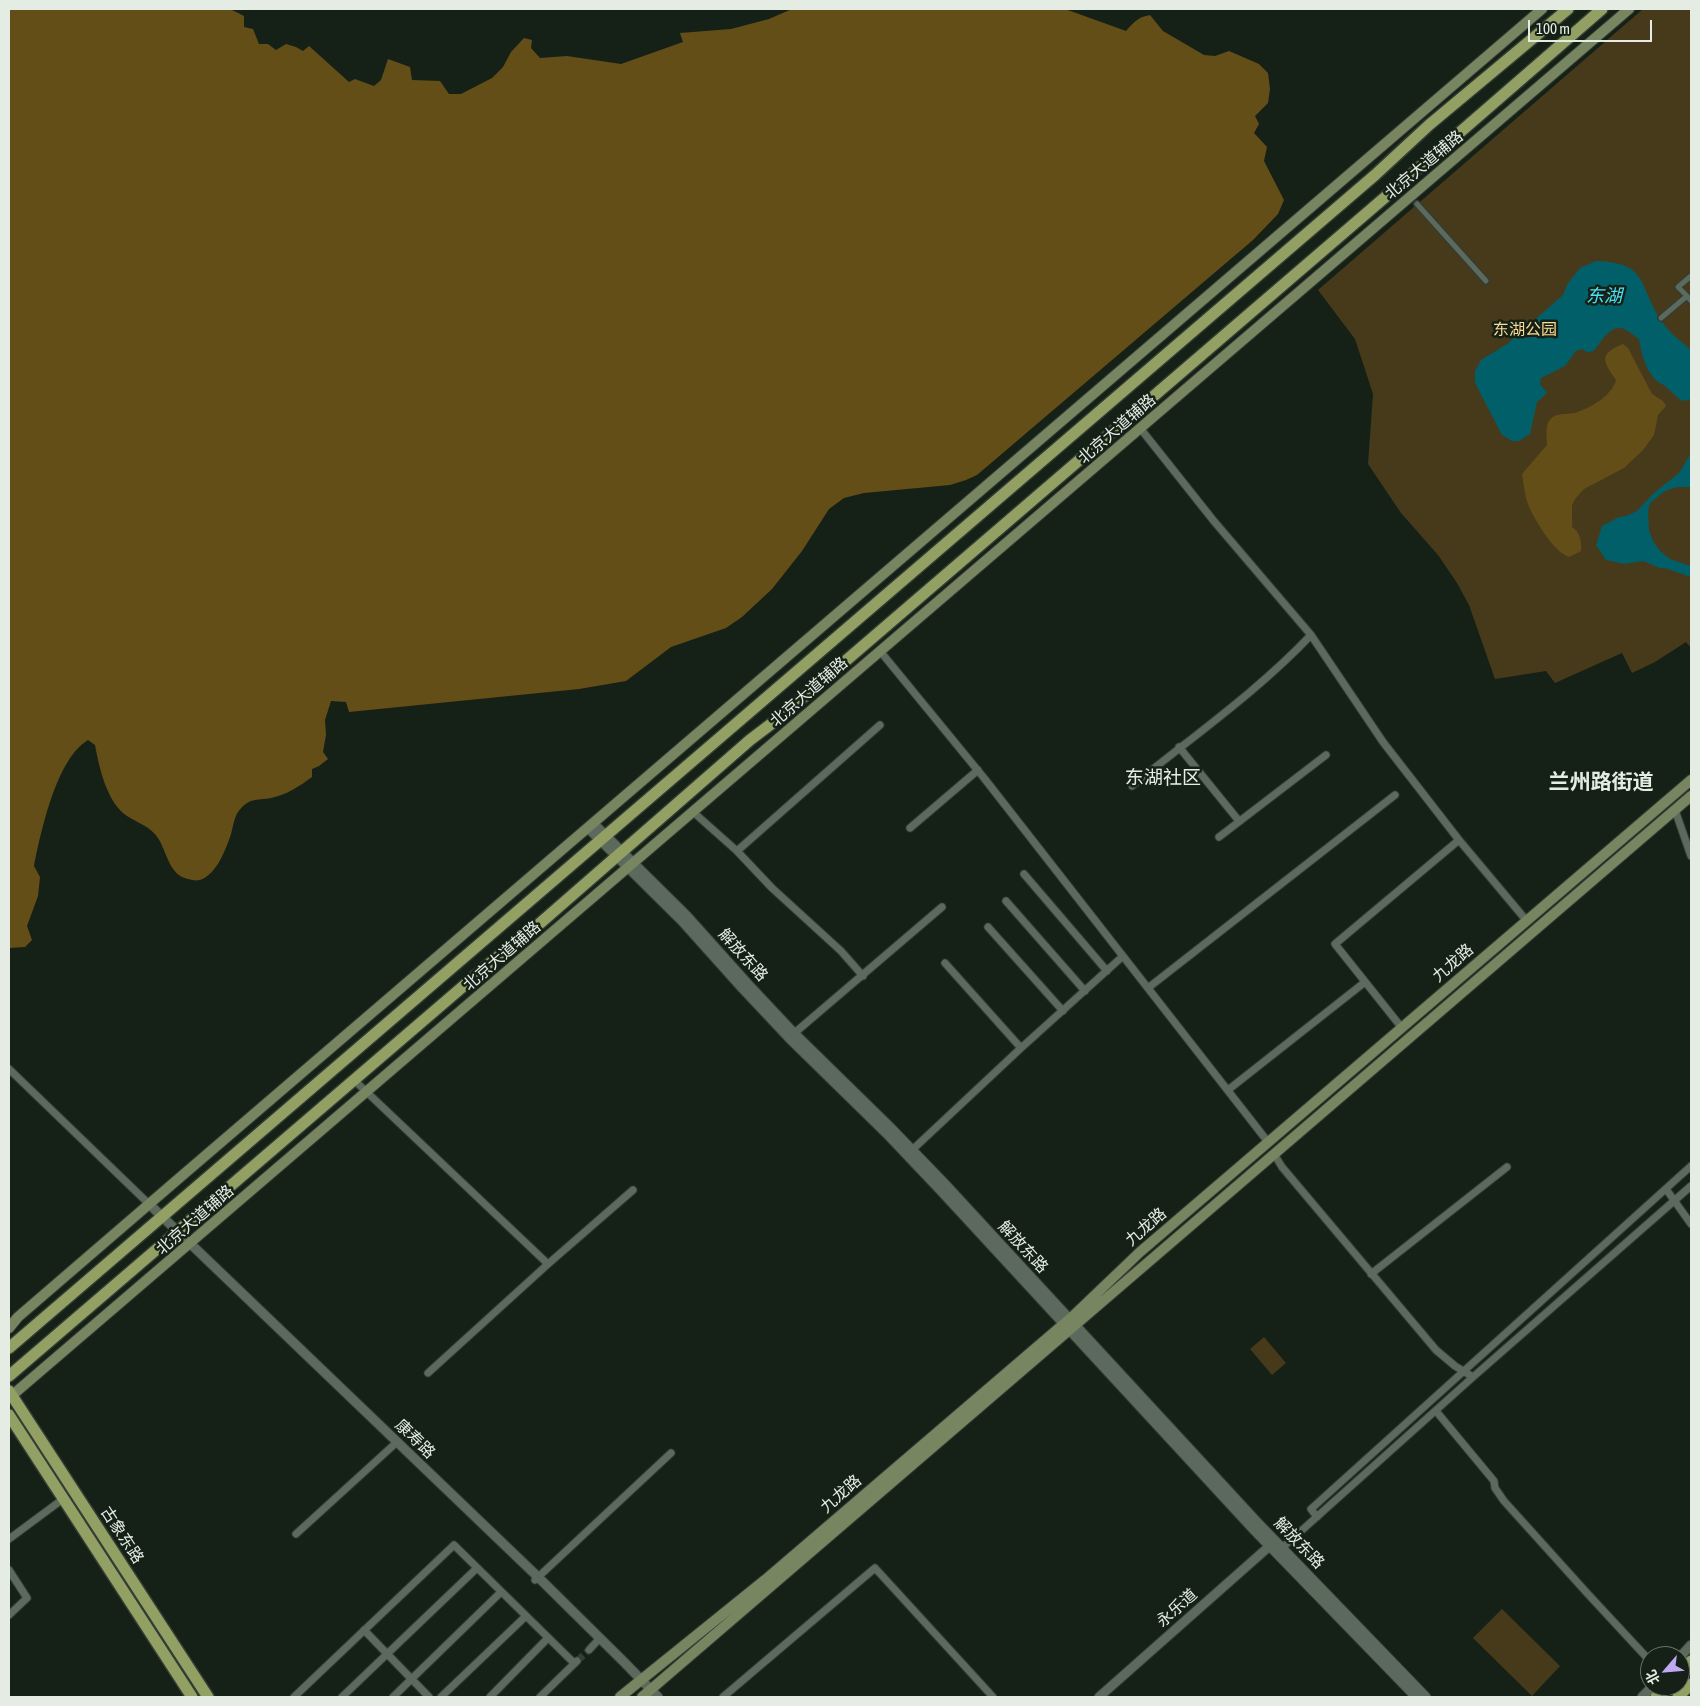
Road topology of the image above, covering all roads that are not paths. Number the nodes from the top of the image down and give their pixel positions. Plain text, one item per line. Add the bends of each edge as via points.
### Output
1 (1542, 9) edge
2 (1568, 9) edge
3 (1602, 9) edge
4 (1629, 9) edge
5 (1417, 204) dead end
6 (1691, 276) edge
7 (1486, 281) dead end
8 (1687, 296) junction
9 (1691, 301) edge
10 (1661, 318) dead end
11 (1140, 428) junction
12 (1311, 635) junction
13 (880, 651) junction
14 (880, 725) dead end
15 (1179, 747) junction
16 (1326, 755) dead end
17 (978, 770) junction
18 (1691, 780) edge
19 (1132, 786) dead end
20 (1395, 795) dead end
21 (1691, 796) edge
22 (1675, 810) junction
23 (692, 811) junction
24 (1239, 821) junction
25 (590, 825) junction
26 (910, 828) dead end
27 (1218, 837) dead end
28 (603, 838) junction
29 (1459, 840) junction
30 (737, 851) junction
31 (619, 854) junction
32 (1691, 856) edge
33 (630, 865) junction
34 (1024, 874) dead end
35 (1006, 901) dead end
36 (942, 906) dead end
37 (1526, 920) junction
38 (988, 927) dead end
39 (1123, 956) junction
40 (945, 964) dead end
41 (1107, 971) junction
42 (863, 976) junction
43 (1365, 982) junction
44 (1148, 988) junction
45 (1085, 991) junction
46 (1063, 1011) junction
47 (1402, 1028) junction
48 (792, 1036) junction
49 (1021, 1048) junction
50 (9, 1069) edge
51 (354, 1080) junction
52 (1228, 1090) junction
53 (367, 1091) junction
54 (1268, 1142) junction
55 (910, 1153) junction
56 (1274, 1154) junction
57 (1691, 1166) edge
58 (1507, 1167) dead end
59 (1691, 1186) edge
60 (1666, 1189) junction
61 (633, 1190) dead end
62 (1674, 1201) junction
63 (148, 1206) junction
64 (160, 1218) junction
65 (1691, 1224) edge
66 (175, 1233) junction
67 (188, 1245) junction
68 (548, 1264) junction
69 (1371, 1274) junction
70 (1070, 1325) junction
71 (9, 1328) edge
72 (9, 1348) edge
73 (1463, 1371) junction
74 (428, 1373) dead end
75 (9, 1376) edge
76 (1473, 1377) junction
77 (10, 1395) edge
78 (1436, 1411) junction
79 (9, 1415) edge
80 (395, 1443) junction
81 (671, 1453) dead end
82 (63, 1499) junction
83 (1317, 1518) junction
84 (296, 1534) dead end
85 (9, 1539) edge
86 (1276, 1546) junction
87 (477, 1568) junction
88 (9, 1570) edge
89 (536, 1579) junction
90 (501, 1592) junction
91 (9, 1614) edge
92 (526, 1616) junction
93 (364, 1630) junction
94 (548, 1638) junction
95 (598, 1639) junction
96 (589, 1650) tunnel mouth
97 (1640, 1650) edge
98 (387, 1654) junction
99 (412, 1680) junction
100 (639, 1681) junction
101 (1691, 1684) edge
102 (650, 1695) edge
103 (192, 1697) edge
104 (208, 1697) edge
105 (294, 1697) edge
106 (342, 1697) edge
107 (394, 1697) edge
108 (429, 1697) edge
109 (441, 1697) edge
110 (490, 1697) edge
111 (540, 1697) edge
112 (620, 1697) edge
113 (723, 1697) edge
114 (993, 1697) edge
115 (1099, 1697) edge
116 (1107, 1697) edge
117 (1416, 1697) edge
118 (1426, 1697) edge
119 (1678, 1697) edge

1 - 25 main road
2 - 28 main road via 1429,125 1375,175
3 - 31 main road
4 - 11 main road, 北京大道辅路
5 - 7 street
6 - 8 street via 1678,287
8 - 9 street
8 - 10 street
11 - 12 street
11 - 13 main road, 北京大道辅路
12 - 15 street via 1230,708
12 - 29 street via 1383,742
13 - 17 street
13 - 23 main road, 北京大道辅路
14 - 30 street
15 - 19 street
15 - 24 street
16 - 24 street
17 - 26 street
17 - 39 street
18 - 37 main road, 九龙路
20 - 44 street
21 - 22 main road, 九龙路
22 - 32 street
22 - 56 main road, 九龙路
23 - 30 street
23 - 33 main road, 北京大道辅路
24 - 27 street
25 - 28 street, 解放东路
25 - 63 main road
28 - 31 street, 解放东路
28 - 64 main road
29 - 37 street
29 - 43 street via 1335,944
30 - 42 street
31 - 33 street, 解放东路
31 - 51 main road
33 - 48 street, 解放东路 via 742,988
33 - 53 main road, 北京大道辅路
34 - 41 street
35 - 45 street
36 - 42 street
37 - 47 main road, 九龙路
38 - 46 street
39 - 41 street
39 - 44 street
40 - 49 street
41 - 45 street
42 - 48 street
43 - 47 street
43 - 52 street
44 - 52 street
45 - 46 street
46 - 49 street
47 - 54 main road, 九龙路
48 - 55 street, 解放东路
49 - 55 street
50 - 63 street
51 - 53 street
51 - 66 main road
52 - 54 street
53 - 67 main road, 北京大道辅路
53 - 68 street
54 - 70 main road, 九龙路 via 1140,1252
55 - 70 street, 解放东路
56 - 69 street
56 - 70 main road, 九龙路
57 - 60 street
58 - 69 street
59 - 62 street
60 - 62 street
60 - 73 street
61 - 68 street
62 - 65 street
62 - 76 street
63 - 64 street, 康寿路
63 - 71 main road
64 - 66 street, 康寿路
64 - 72 main road
66 - 67 street, 康寿路
66 - 75 main road
67 - 77 main road, 北京大道辅路
67 - 80 street, 康寿路
68 - 74 street
69 - 73 street via 1436,1350
70 - 86 street, 解放东路
70 - 100 main road, 九龙路
70 - 102 main road, 九龙路
73 - 76 street
73 - 83 street via 1311,1509
76 - 78 street
77 - 104 main road, 古象东路
78 - 83 street
78 - 97 street via 1494,1481 1504,1500
79 - 82 main road, 古象东路
80 - 84 street
80 - 89 street, 康寿路
81 - 89 street
82 - 85 street
82 - 103 main road, 古象东路
83 - 86 street
86 - 115 street, 永乐道
86 - 116 street, 永乐道
86 - 117 street, 解放东路
86 - 118 street, 解放东路
87 - 90 street
87 - 93 street via 454,1545
87 - 98 street
88 - 91 street via 27,1598
89 - 95 street, 康寿路
90 - 92 street
90 - 99 street
92 - 94 street
92 - 109 street
93 - 98 street
93 - 105 street
94 - 110 street
94 - 111 street via 576,1662
95 - 96 street
95 - 100 street, 康寿路
98 - 99 street
98 - 106 street
99 - 107 street
99 - 108 street
100 - 102 street, 康寿路
100 - 112 main road, 九龙路
101 - 119 main road
113 - 114 street via 875,1568

